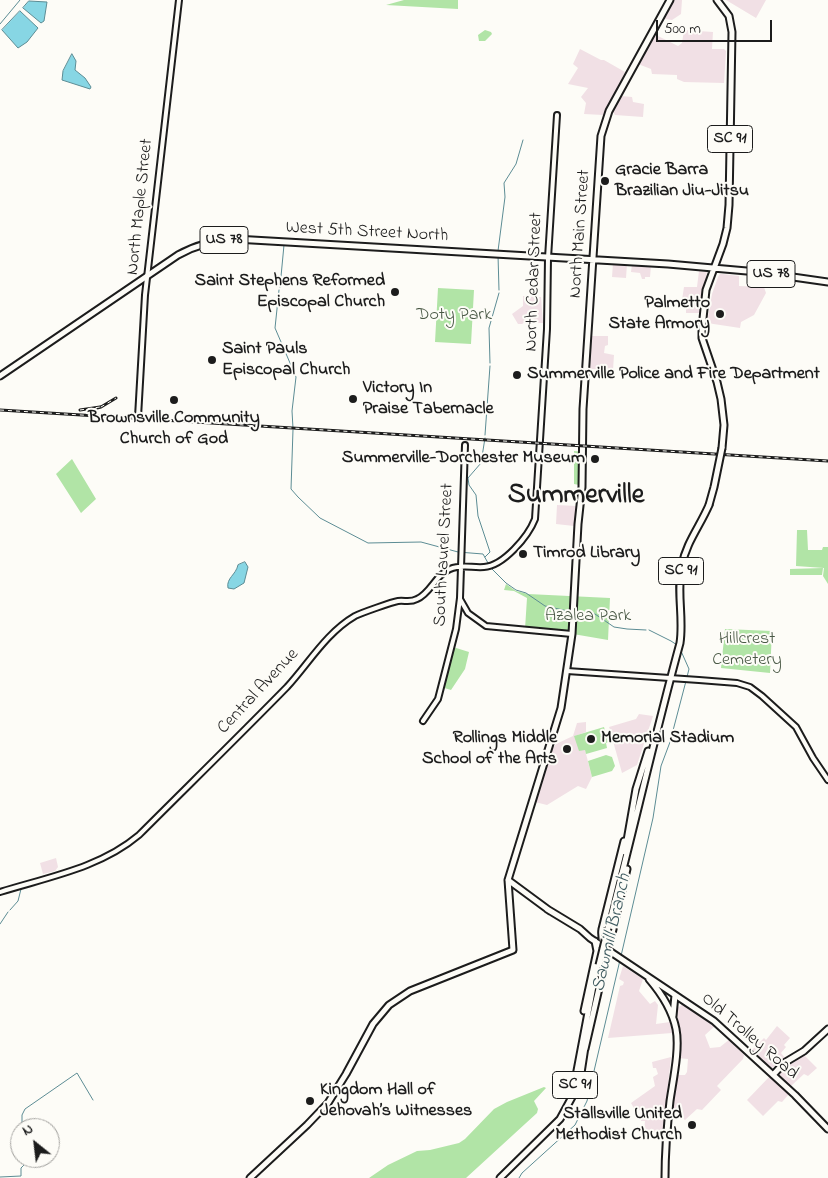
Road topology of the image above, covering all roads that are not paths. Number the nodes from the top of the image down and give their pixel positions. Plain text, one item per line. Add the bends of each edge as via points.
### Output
1 (179, 0) edge
2 (670, 0) edge
3 (718, 0) edge
4 (557, 115) dead end
5 (548, 258) junction
6 (593, 260) junction
7 (714, 268) junction
8 (147, 276) junction
9 (828, 282) edge
10 (0, 376) edge
11 (138, 417) dead end
12 (465, 444) dead end
13 (535, 519) joint
14 (461, 566) junction
15 (460, 598) junction
16 (572, 634) junction
17 (567, 671) junction
18 (670, 679) junction
19 (423, 721) dead end
20 (655, 735) junction
21 (828, 780) edge
22 (630, 843) junction
23 (508, 880) junction
24 (0, 892) edge
25 (605, 928) junction
26 (585, 935) junction
27 (611, 938) junction
28 (594, 941) junction
29 (603, 946) junction
30 (597, 950) junction
31 (619, 957) junction
32 (605, 959) junction
33 (598, 965) junction
34 (645, 974) junction
35 (675, 995) junction
36 (685, 1002) junction
37 (674, 1008) junction
38 (673, 1019) junction
39 (828, 1029) edge
40 (584, 1057) junction
41 (578, 1069) junction
42 (773, 1075) junction
43 (561, 1120) junction
44 (828, 1129) edge
45 (250, 1178) edge
46 (500, 1178) edge
47 (504, 1178) edge
48 (665, 1178) edge

1 - 8 street, North Maple Street
2 - 6 main road, North Main Street via 605,118
3 - 7 main road, SC 91 via 731,23 733,46 727,228
4 - 5 street, North Cedar Street
5 - 6 main road, West 5th Street North / US 78
5 - 8 main road, West 5th Street North / US 78 via 227,239 190,249
5 - 13 street, North Cedar Street via 547,329
6 - 7 main road, US 78
6 - 16 main road, North Main Street
7 - 9 main road, US 78
7 - 18 main road, SC 91, bridge via 707,286 702,338 718,382 724,425 722,448 709,505 690,541 682,565 682,624
8 - 10 main road, US 78
8 - 11 street, North Maple Street
12 - 14 street, South Laurel Street
13 - 14 street, Central Avenue via 516,548 506,556 490,566
14 - 15 street, South Laurel Street
14 - 24 street, Central Avenue via 441,574 418,599 396,602 358,615 331,635 286,687 125,846 89,865
15 - 16 street via 470,616 486,626
15 - 19 street, South Laurel Street via 455,635 438,699
16 - 17 main road, North Main Street
17 - 18 street
17 - 23 main road, North Main Street via 561,708
18 - 20 main road, SC 91
18 - 21 street via 744,684 756,690 799,731
20 - 22 main road, SC 91
20 - 25 main road, SC 91 via 636,789 625,854
22 - 25 main road, SC 91
22 - 27 main road
23 - 26 main road, Old Trolley Road
23 - 45 main road via 513,950 417,988 393,1002 375,1021 328,1103
25 - 26 main road via 595,936
25 - 29 main road
25 - 33 main road, SC 91, bridge
26 - 28 main road, Old Trolley Road
27 - 29 main road
27 - 31 main road via 611,945
28 - 29 main road, Old Trolley Road
28 - 30 main road
29 - 30 main road
29 - 31 main road, Old Trolley Road
29 - 32 main road
30 - 41 main road via 584,1011
31 - 32 main road via 610,955
31 - 34 main road, Old Trolley Road
32 - 40 main road
33 - 40 main road, SC 91
33 - 41 main road, SC 91
34 - 35 main road, Old Trolley Road
34 - 38 main road via 664,998
35 - 36 main road, Old Trolley Road
35 - 37 main road
36 - 37 main road via 678,1002
36 - 42 main road, Old Trolley Road via 714,1021
37 - 38 main road
38 - 48 main road via 677,1033
39 - 42 main road
40 - 43 main road, SC 91 via 575,1098
41 - 43 main road, SC 91 via 572,1097
42 - 44 main road, Old Trolley Road
43 - 46 main road, SC 91
43 - 47 main road, SC 91

